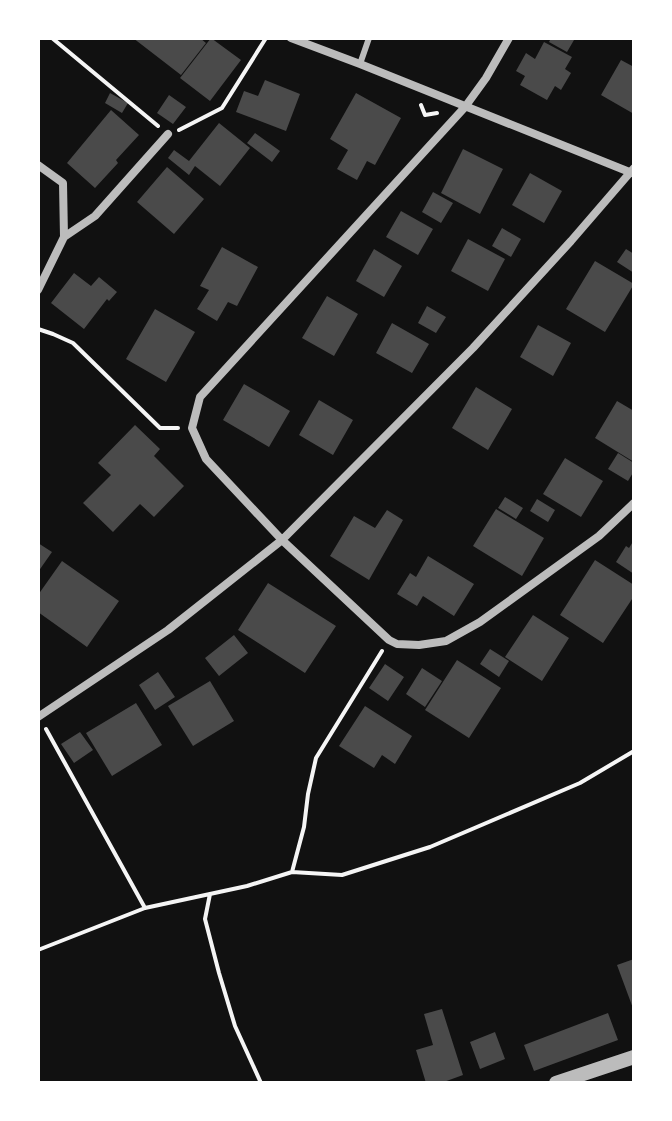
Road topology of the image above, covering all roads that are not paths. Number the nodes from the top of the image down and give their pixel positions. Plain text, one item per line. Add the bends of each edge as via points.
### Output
1 (291, 38) edge
2 (369, 38) edge
3 (509, 38) edge
4 (360, 64) junction
5 (465, 107) junction
6 (168, 134) road end
7 (38, 165) edge
8 (633, 172) edge
9 (64, 237) junction
10 (38, 290) edge
11 (634, 503) edge
12 (282, 540) junction
13 (39, 716) edge
14 (634, 1057) edge
15 (556, 1083) edge

1 - 4 street
2 - 4 lane
3 - 5 street
4 - 5 street
5 - 8 street
5 - 12 street via 200,397 192,428 206,459
6 - 9 street via 95,216
7 - 9 street via 63,183
8 - 12 street via 473,348
9 - 10 street
11 - 12 street via 599,536 480,622 446,641 419,645 389,640
12 - 13 street via 168,630
14 - 15 street

